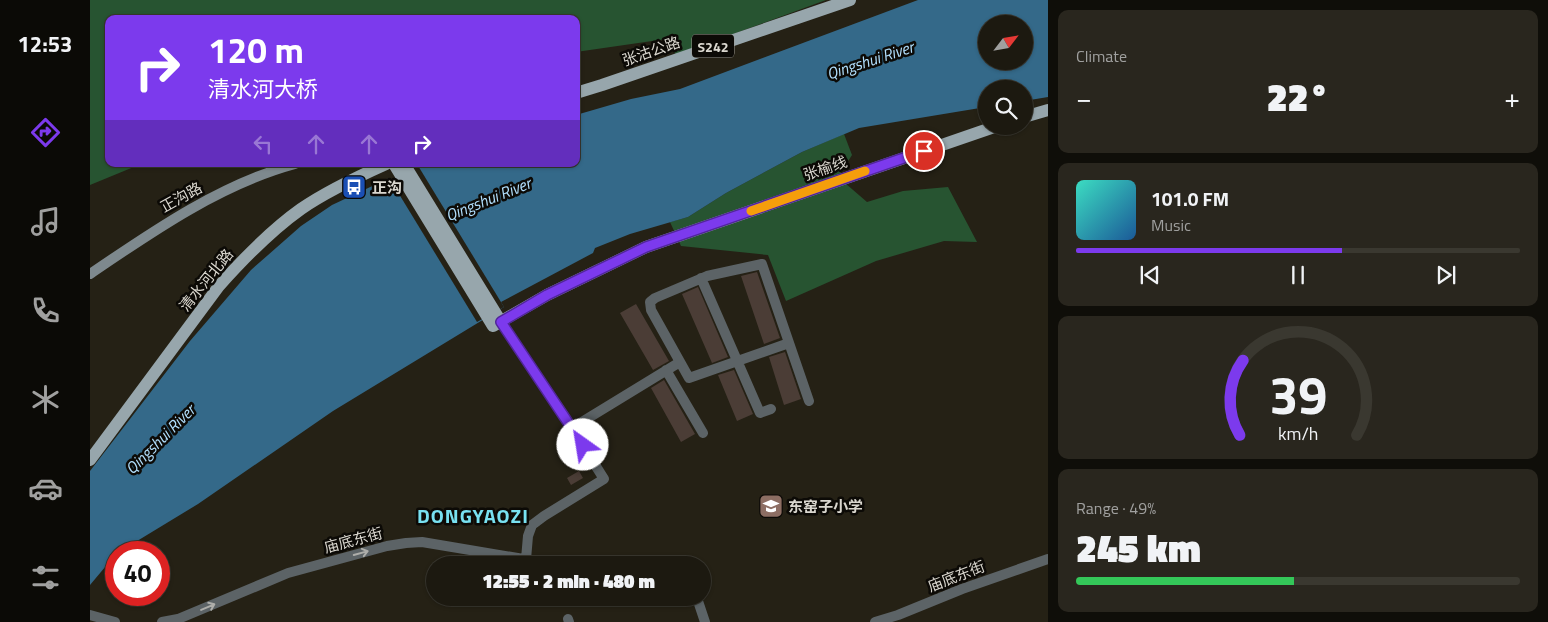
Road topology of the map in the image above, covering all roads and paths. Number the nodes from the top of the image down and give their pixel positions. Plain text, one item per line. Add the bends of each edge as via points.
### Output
1 (850, 0) edge
2 (580, 92) edge
3 (1048, 110) edge
4 (1033, 114) edge
5 (978, 132) edge
6 (267, 167) edge
7 (285, 167) edge
8 (364, 167) edge
9 (380, 167) edge
10 (401, 167) edge
11 (90, 266) edge
12 (90, 274) edge
13 (701, 278) junction
14 (497, 318) junction
15 (789, 343) junction
16 (737, 361) junction
17 (680, 362) junction
18 (666, 370) junction
19 (809, 401) dead end
20 (771, 409) dead end
21 (572, 428) junction
22 (703, 433) dead end
23 (90, 450) edge
24 (90, 460) edge
25 (508, 556) edge
26 (526, 556) edge
27 (1048, 559) edge
28 (700, 606) edge
29 (96, 618) edge
30 (115, 622) edge
31 (162, 622) edge
32 (705, 622) edge
33 (875, 622) edge

1 - 2 main road, 张沽公路 / S242
3 - 4 main road
5 - 14 main road, 张榆线 via 646,247
6 - 11 main road, 正沟路 via 182,207
7 - 12 main road, 正沟路 via 262,174 186,212
8 - 23 main road, 清水河北路 via 298,204 268,226 238,256 214,283
9 - 24 main road, 清水河北路 via 301,209 242,260 219,286
10 - 14 main road
13 - 15 street via 762,264
13 - 16 street
13 - 17 street via 650,302 651,310
14 - 21 street via 496,331 512,339
15 - 16 street
15 - 19 street
16 - 17 street via 688,378
16 - 20 street via 760,413
17 - 18 street
18 - 21 street
18 - 22 street
21 - 26 street via 604,479 532,525
31 -> 25 street, 庙底东街 via 178,619 288,573 387,546 422,542
27 - 33 street, 庙底东街
28 - 32 street
29 - 30 street

